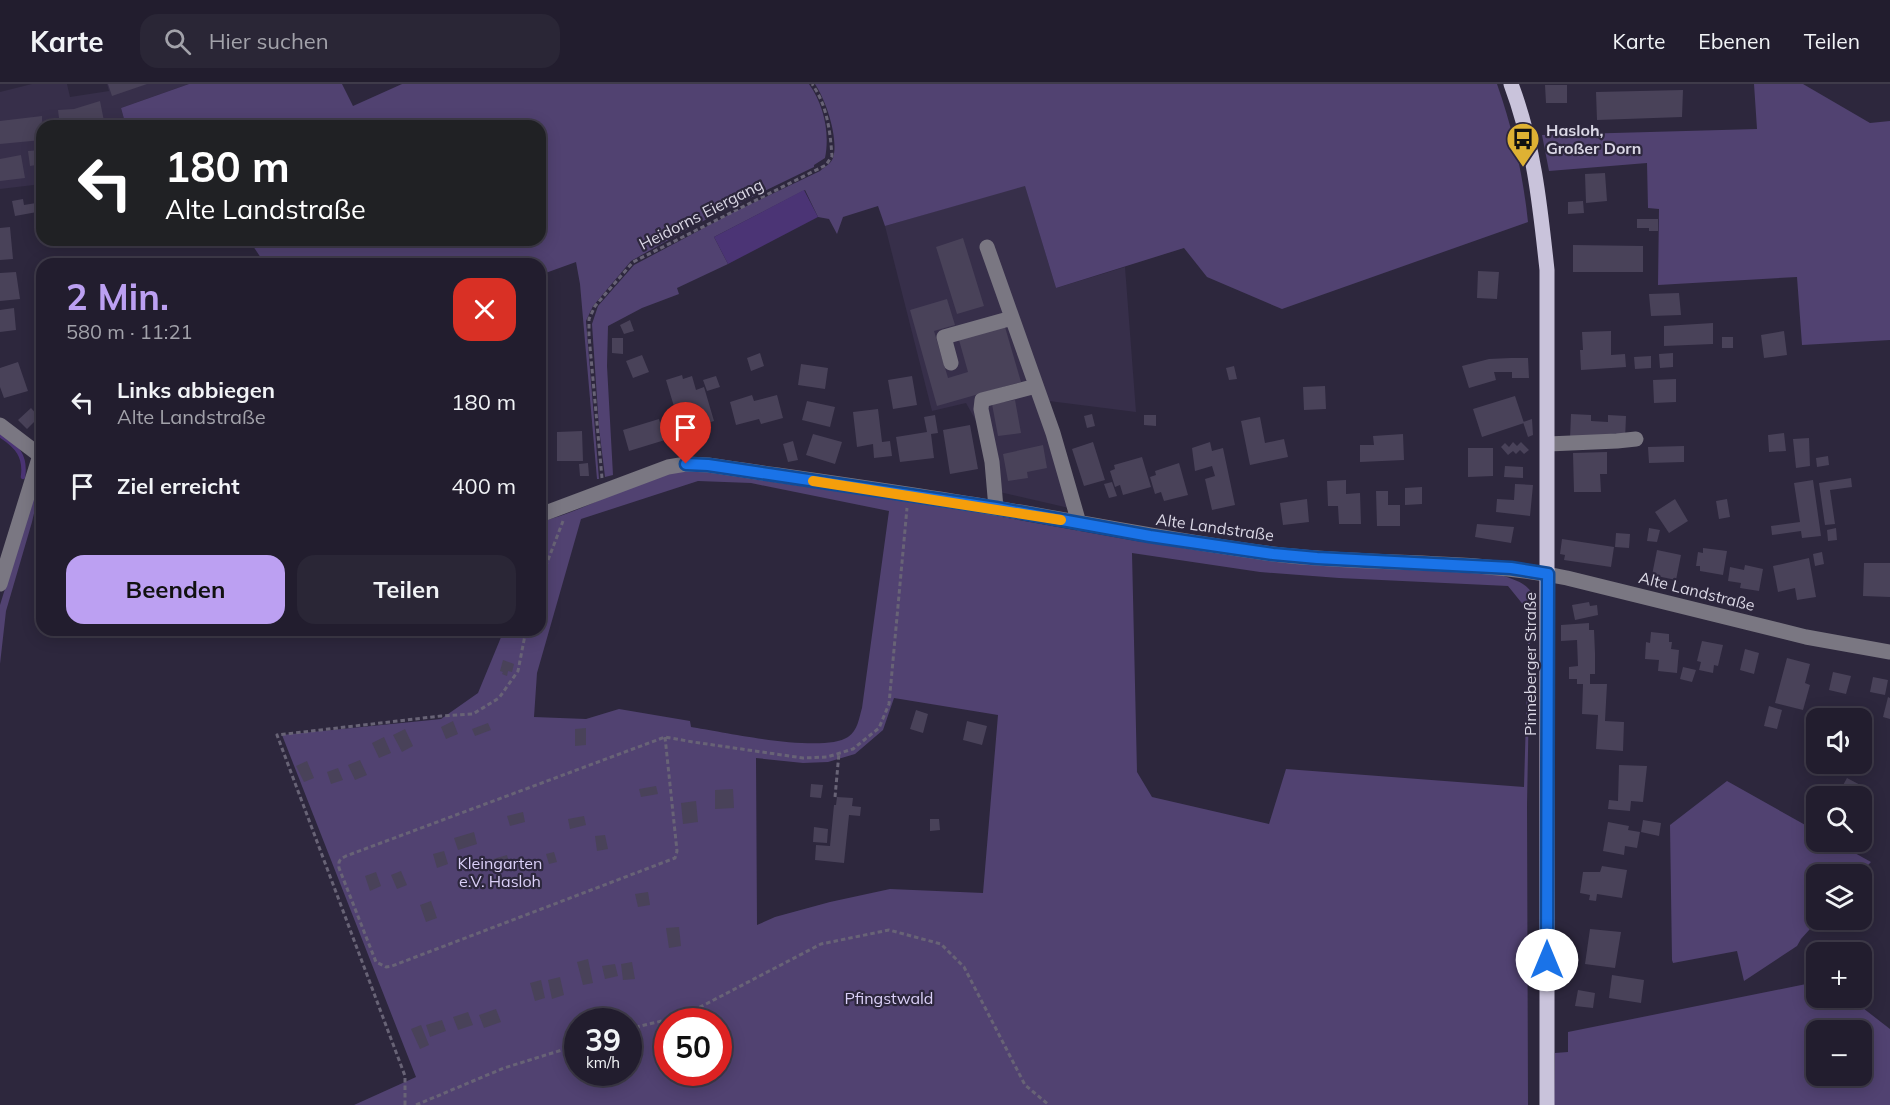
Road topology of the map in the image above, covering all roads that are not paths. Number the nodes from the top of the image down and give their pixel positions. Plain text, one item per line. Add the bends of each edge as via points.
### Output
1 (1511, 84) edge
2 (987, 247) dead end
3 (1012, 318) junction
4 (951, 363) dead end
5 (1036, 386) junction
6 (0, 425) edge
7 (1636, 439) dead end
8 (1548, 444) junction
9 (36, 452) edge
10 (36, 469) edge
11 (996, 508) junction
12 (546, 513) edge
13 (1079, 523) junction
14 (5, 551) edge
15 (1548, 574) junction
16 (0, 584) edge
17 (1890, 652) edge
18 (1547, 1105) edge

1 - 8 main road, Pinneberger Straße via 1537,178 1547,270
2 - 3 street
3 - 4 street via 944,337
3 - 5 street
5 - 11 street via 982,400
5 - 13 street
6 - 9 street
7 - 8 street
8 - 15 main road, Pinneberger Straße
10 - 14 street
11 - 12 street, Alte Landstraße via 686,464 668,467
11 - 13 street, Alte Landstraße
13 - 15 street, Alte Landstraße via 1273,554 1511,568
14 - 16 street
15 - 17 street, Alte Landstraße via 1806,637
15 - 18 main road, Pinneberger Straße

